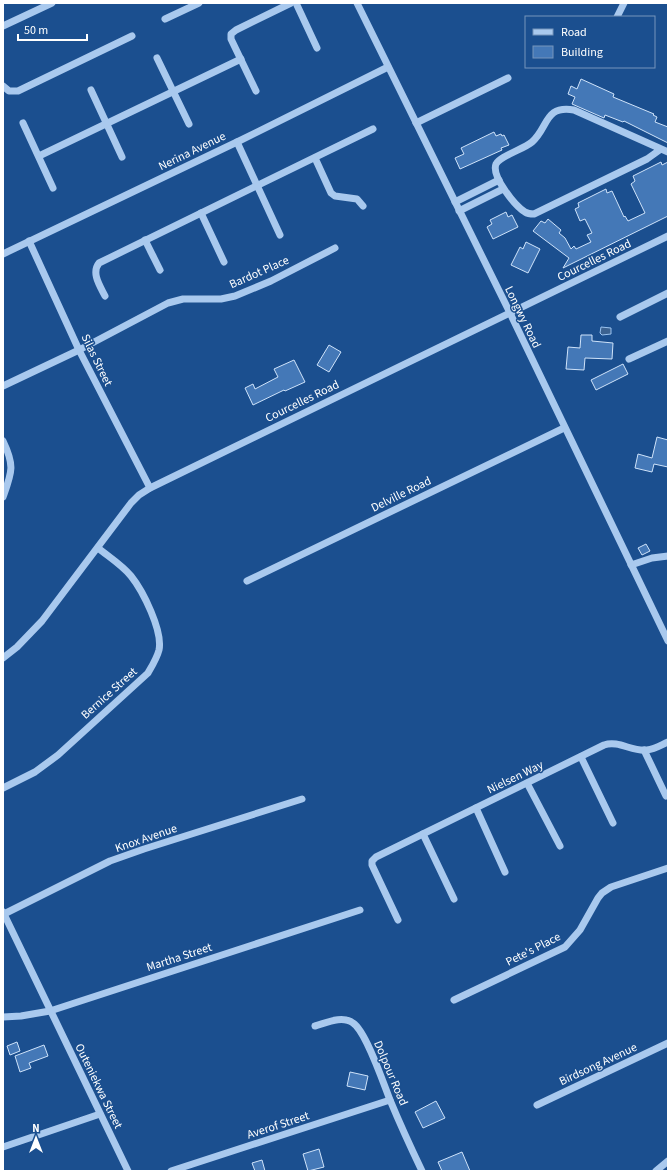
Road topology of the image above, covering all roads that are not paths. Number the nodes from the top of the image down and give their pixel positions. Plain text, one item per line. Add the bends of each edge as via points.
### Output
1 (52, 3) edge
2 (199, 3) edge
3 (291, 3) edge
4 (296, 3) edge
5 (357, 3) edge
6 (624, 3) edge
7 (618, 16) edge
8 (165, 19) dead end
9 (3, 26) edge
10 (132, 36) dead end
11 (317, 48) dead end
12 (157, 58) dead end
13 (241, 59) junction
14 (388, 67) junction
15 (508, 78) dead end
16 (3, 86) edge
17 (91, 90) dead end
18 (256, 91) dead end
19 (173, 92) junction
20 (23, 123) dead end
21 (416, 123) junction
22 (106, 124) junction
23 (189, 124) dead end
24 (372, 129) dead end
25 (237, 142) junction
26 (664, 150) edge
27 (39, 156) junction
28 (122, 157) dead end
29 (314, 158) junction
30 (499, 180) junction
31 (256, 186) junction
32 (53, 188) dead end
33 (504, 189) junction
34 (455, 202) junction
35 (363, 206) dead end
36 (459, 211) junction
37 (201, 213) junction
38 (280, 235) dead end
39 (668, 236) edge
40 (145, 240) junction
41 (29, 241) junction
42 (335, 248) dead end
43 (3, 254) edge
44 (224, 262) dead end
45 (160, 270) dead end
46 (668, 293) edge
47 (105, 296) dead end
48 (510, 313) junction
49 (620, 317) dead end
50 (668, 340) edge
51 (79, 350) junction
52 (629, 359) dead end
53 (3, 386) edge
54 (564, 428) junction
55 (3, 441) edge
56 (150, 488) junction
57 (3, 497) edge
58 (98, 548) junction
59 (668, 556) edge
60 (631, 565) junction
61 (247, 581) dead end
62 (668, 641) edge
63 (3, 658) edge
64 (668, 742) edge
65 (644, 750) junction
66 (581, 757) junction
67 (528, 783) junction
68 (3, 788) edge
69 (666, 796) dead end
70 (302, 799) dead end
71 (476, 808) junction
72 (613, 823) dead end
73 (423, 834) junction
74 (560, 846) dead end
75 (668, 868) edge
76 (505, 872) dead end
77 (454, 899) dead end
78 (360, 910) dead end
79 (3, 913) edge
80 (398, 920) dead end
81 (454, 1000) dead end
82 (50, 1011) junction
83 (3, 1017) edge
84 (315, 1026) dead end
85 (668, 1043) edge
86 (390, 1100) junction
87 (537, 1105) dead end
88 (100, 1114) junction
89 (3, 1146) edge
90 (668, 1161) edge
91 (128, 1171) edge
92 (171, 1171) edge
93 (422, 1171) edge
94 (656, 1171) edge

1 - 9 street
2 - 8 street
3 - 13 street via 233,32 231,39
4 - 11 street
5 - 14 street, Longwy Road
6 - 7 street
10 - 16 street via 18,91 9,91
12 - 19 street
13 - 18 street
13 - 19 street
14 - 21 street, Longwy Road
14 - 25 street, Nerina Avenue
15 - 21 street
17 - 22 street
19 - 22 street
19 - 23 street
20 - 27 street
21 - 34 street, Longwy Road
22 - 27 street
22 - 28 street
24 - 29 street
25 - 31 street
25 - 41 street, Nerina Avenue
26 - 30 street via 574,110 558,109 533,141 499,160 495,170
26 - 33 street via 537,213 525,212
27 - 32 street
29 - 31 street
29 - 35 street via 331,193 357,199
30 - 33 street
30 - 34 street
31 - 37 street
31 - 38 street
33 - 36 street
34 - 36 street, Longwy Road
36 - 48 street, Longwy Road
37 - 40 street
37 - 44 street
39 - 48 street, Courcelles Road
40 - 45 street
40 - 47 street via 98,263 96,274
41 - 43 street, Nerina Avenue
41 - 51 street, Silas Street
42 - 51 street, Bardot Place via 235,296 221,299 183,299 168,303
46 - 49 street
48 - 54 street, Longwy Road
48 - 56 street, Courcelles Road
50 - 52 street
51 - 53 street
51 - 56 street, Silas Street
54 - 60 street, Longwy Road
54 - 61 street, Delville Road
55 - 57 street via 12,462 10,479
56 - 58 street, Courcelles Road via 139,494
58 - 63 street, Courcelles Road via 42,620
58 - 68 street, Bernice Street via 129,573 143,596 155,621 159,650 148,673 58,755 35,772
59 - 60 street
60 - 62 street, Longwy Road
64 - 65 street, Nielsen Way
65 - 66 street, Nielsen Way via 612,743
65 - 69 street
66 - 67 street, Nielsen Way
66 - 72 street
67 - 71 street, Nielsen Way
67 - 74 street
70 - 79 street, Knox Avenue via 144,849 110,862
71 - 73 street, Nielsen Way
71 - 76 street
73 - 77 street
73 - 80 street, Nielsen Way via 372,861
75 - 81 street, Pete's Place via 611,887 598,898 580,930 565,946
78 - 82 street, Martha Street
79 - 82 street
82 - 83 street, Martha Street
82 - 88 street, Outeniekwa Street
84 - 86 street, Dolpour Road via 340,1020 355,1024 379,1069
85 - 87 street, Birdsong Avenue
86 - 92 street, Averof Street
86 - 93 street, Dolpour Road
88 - 89 street
88 - 91 street, Outeniekwa Street
90 - 94 street

